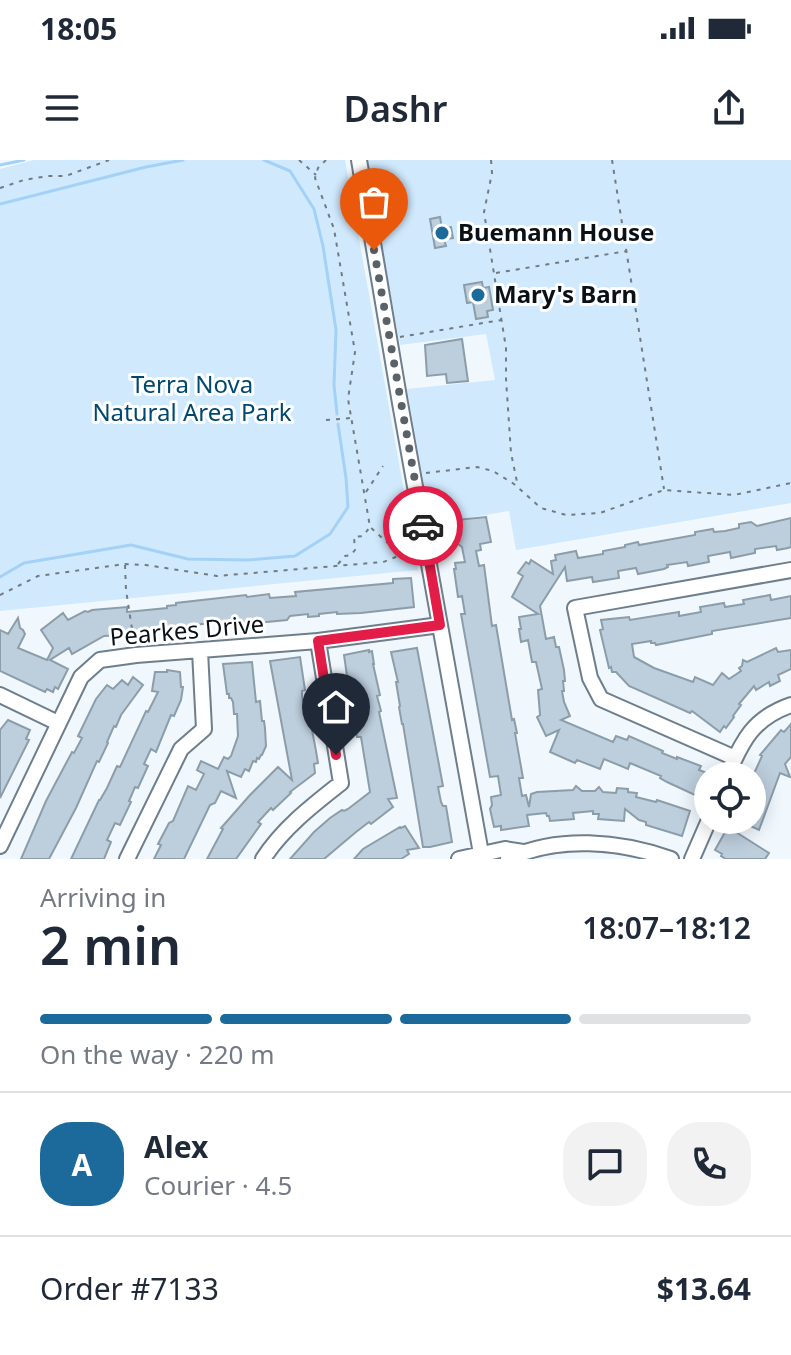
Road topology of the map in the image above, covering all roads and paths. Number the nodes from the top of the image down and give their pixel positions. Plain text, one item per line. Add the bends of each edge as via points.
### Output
1 (109, 160) edge
2 (299, 160) edge
3 (326, 160) edge
4 (359, 160) edge
5 (491, 160) edge
6 (612, 160) edge
7 (316, 175) junction
8 (0, 188) edge
9 (627, 251) junction
10 (494, 273) junction
11 (502, 320) junction
12 (390, 339) junction
13 (351, 418) junction
14 (326, 420) dead end
15 (383, 466) dead end
16 (413, 475) junction
17 (791, 483) edge
18 (514, 484) junction
19 (664, 490) junction
20 (365, 494) junction
21 (370, 527) junction
22 (406, 552) junction
23 (419, 553) dead end
24 (125, 564) junction
25 (337, 565) junction
26 (791, 570) edge
27 (0, 595) edge
28 (440, 625) junction
29 (318, 641) junction
30 (200, 651) junction
31 (136, 655) junction
32 (0, 695) edge
33 (791, 705) edge
34 (58, 723) junction
35 (735, 758) junction
36 (733, 762) edge
37 (703, 834) edge
38 (0, 846) edge
39 (523, 852) junction
40 (481, 857) edge
41 (127, 859) edge
42 (263, 859) edge
43 (459, 859) edge
44 (508, 859) edge
45 (671, 859) edge
46 (692, 859) edge

1 - 8 path via 66,176
2 - 7 path
3 - 7 path
4 - 12 street
5 - 10 path via 484,212
6 - 9 path
7 - 13 path via 334,229 355,352 348,399
9 - 10 path
9 - 19 path
10 - 11 path
11 - 12 path
11 - 18 path
12 - 16 street
13 - 14 path
13 - 20 path
15 - 20 path
16 - 18 path via 477,467
16 - 28 street
17 - 19 path via 734,495
18 - 19 path via 541,508 566,515 600,513
20 - 21 path
21 - 22 path
21 - 25 path via 354,537 355,550
22 - 23 path
22 - 25 path via 383,562
24 - 25 path via 217,576
24 - 27 path via 38,576
24 - 31 path
26 - 35 street via 575,608 590,678 601,699
28 - 29 street, Pearkes Drive
28 - 40 street
29 - 30 street, Pearkes Drive
29 - 42 street via 341,783 307,809
30 - 31 street, Pearkes Drive
30 - 41 street via 204,729 181,749
31 - 34 street, Pearkes Drive via 100,660 81,677
32 - 34 street
33 - 35 street via 748,733
34 - 38 street, Pearkes Drive
35 - 36 street
37 - 46 street
39 - 40 street via 505,849
39 - 44 street
39 - 45 street via 602,844
40 - 43 street

